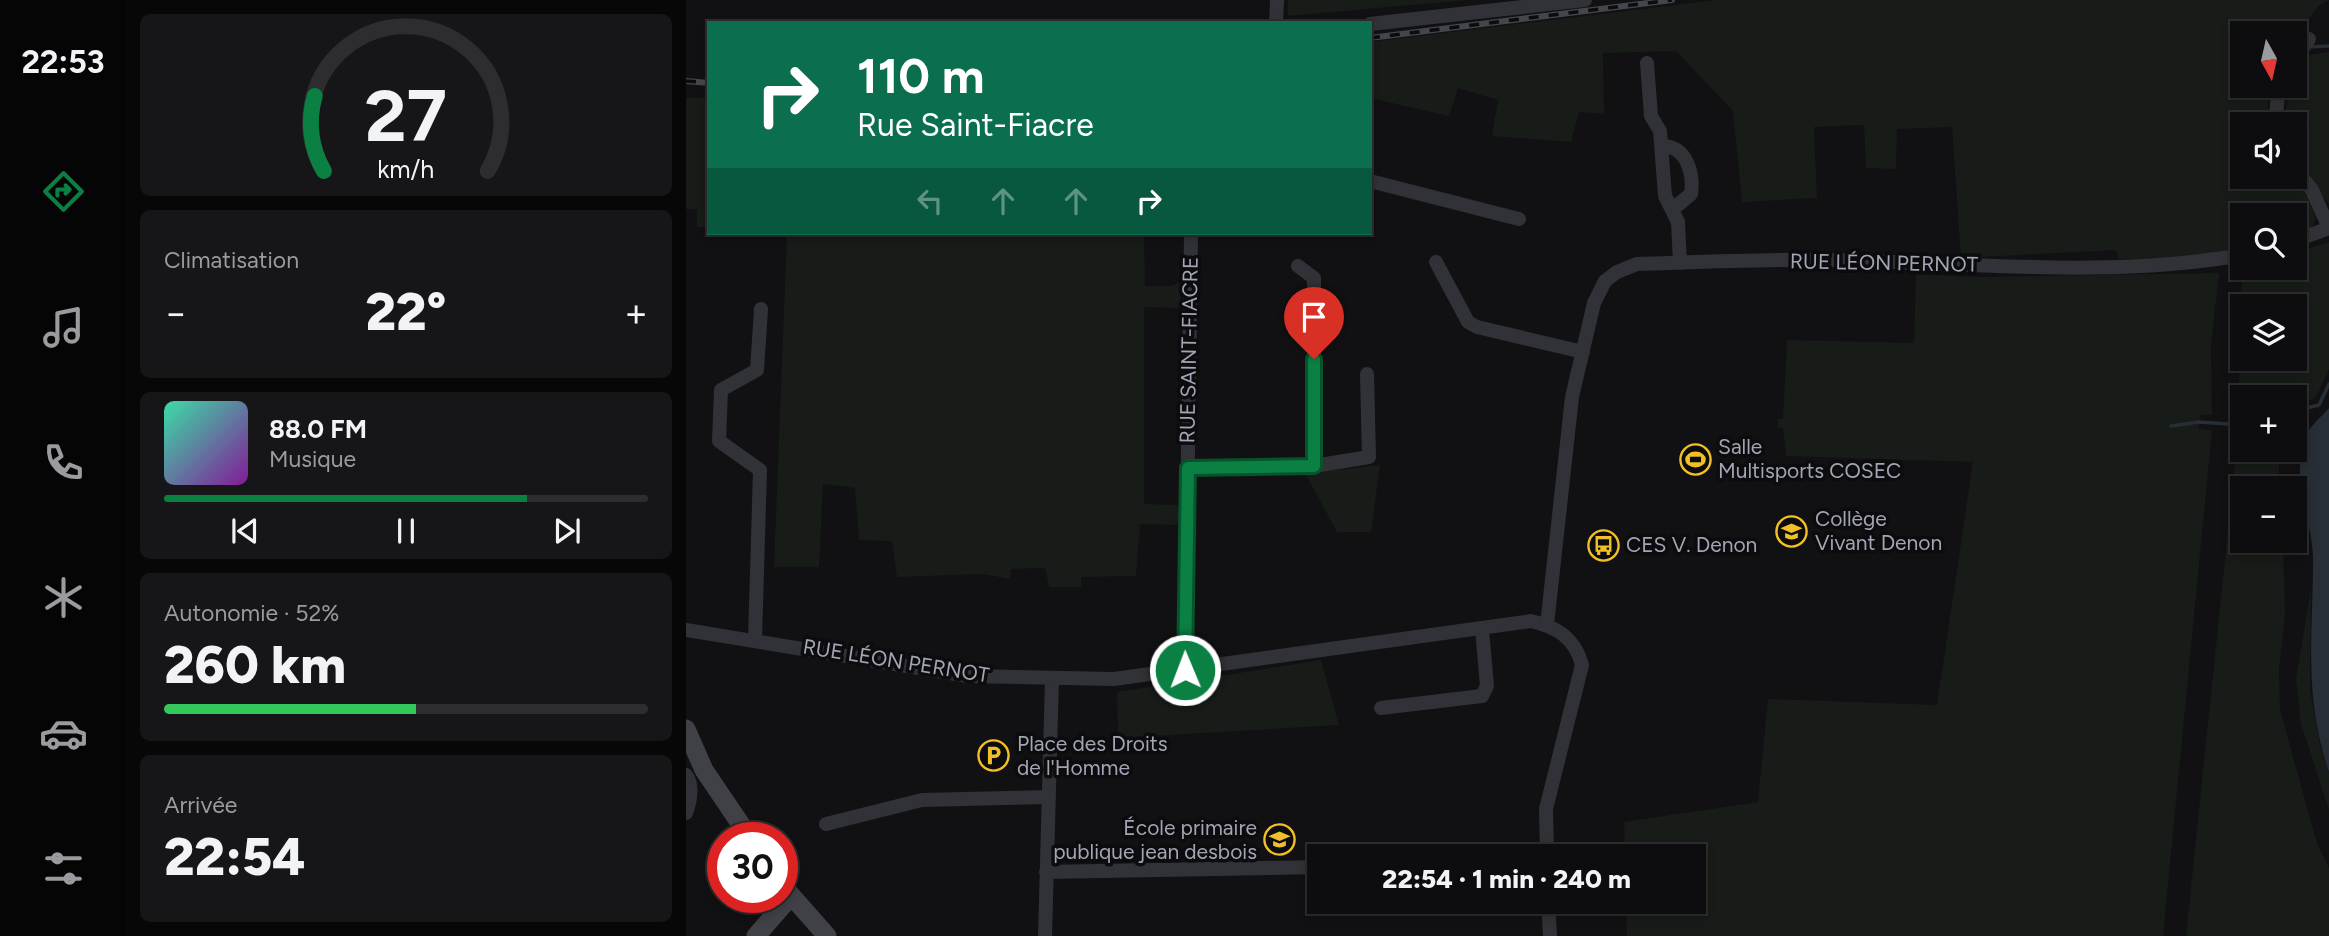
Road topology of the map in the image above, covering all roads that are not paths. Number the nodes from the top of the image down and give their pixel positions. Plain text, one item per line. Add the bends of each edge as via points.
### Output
1 (1277, 0) edge
2 (1585, 0) edge
3 (1276, 21) edge
4 (1372, 24) edge
5 (1647, 63) dead end
6 (1662, 146) junction
7 (1372, 182) edge
8 (2307, 184) edge
9 (1673, 209) junction
10 (1519, 219) dead end
11 (2329, 228) edge
12 (1191, 235) edge
13 (2307, 236) edge
14 (2230, 256) edge
15 (1436, 262) dead end
16 (1680, 263) junction
17 (1298, 266) dead end
18 (761, 309) dead end
19 (1583, 352) junction
20 (1367, 374) dead end
21 (1314, 466) junction
22 (1188, 468) junction
23 (1551, 627) junction
24 (1482, 629) junction
25 (686, 630) edge
26 (755, 639) junction
27 (1185, 670) junction
28 (1052, 679) junction
29 (1381, 708) dead end
30 (686, 729) edge
31 (688, 778) edge
32 (1047, 797) junction
33 (686, 813) edge
34 (739, 822) edge
35 (826, 824) dead end
36 (1546, 844) edge
37 (1307, 867) edge
38 (1046, 872) junction
39 (798, 904) edge
40 (771, 913) edge
41 (1549, 914) edge
42 (756, 936) edge
43 (827, 936) edge
44 (1045, 936) edge
45 (1550, 936) edge

1 - 3 street
2 - 4 street
5 - 6 street via 1651,116
6 - 9 street via 1665,196
6 - 9 street via 1680,153 1691,172 1691,194
7 - 10 street
8 - 11 street
9 - 16 street
11 - 13 street
12 - 22 street, RUE SAINT-FIACRE
14 - 16 street, RUE LÉON PERNOT via 2157,265 1945,266 1828,260
15 - 19 street via 1468,322
16 - 19 street, RUE LÉON PERNOT via 1636,264 1605,281 1594,303
17 - 21 street via 1314,278
18 - 26 street via 757,370 721,390 719,441 760,470
19 - 23 street, RUE LÉON PERNOT via 1572,397 1559,499
20 - 21 street, RUE SAINT-FIACRE via 1369,457
21 - 22 street, RUE SAINT-FIACRE
22 - 27 street, RUE SAINT-FIACRE
23 - 24 street, RUE LÉON PERNOT via 1531,621
23 - 36 street via 1575,645 1582,664 1546,809
24 - 27 street, RUE LÉON PERNOT
24 - 29 street via 1485,694
25 - 26 street, RUE LÉON PERNOT
26 - 28 street, RUE LÉON PERNOT via 968,676
27 - 28 street, RUE LÉON PERNOT via 1124,678
28 - 32 street
30 - 34 main road via 704,770
31 - 33 street
32 - 35 street via 922,800
32 - 38 street
37 - 38 street
38 - 44 street
39 - 43 main road
40 - 42 main road
41 - 45 street

